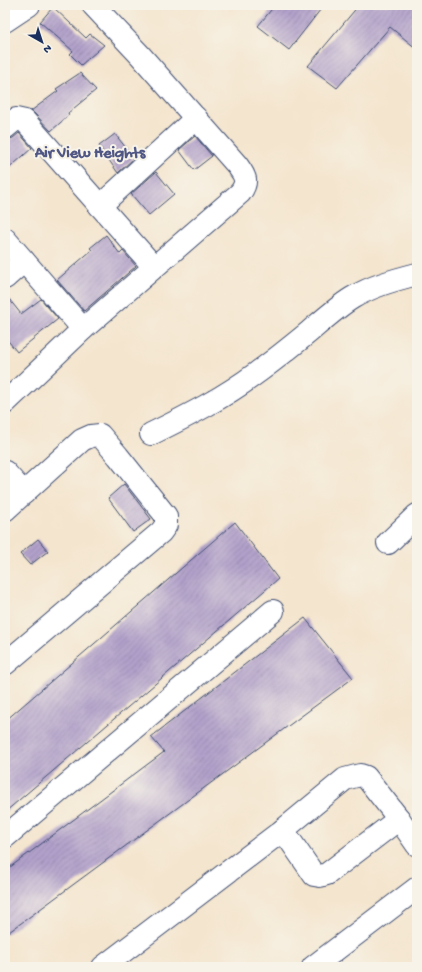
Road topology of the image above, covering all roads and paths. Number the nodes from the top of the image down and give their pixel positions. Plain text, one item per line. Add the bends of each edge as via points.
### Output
1 (29, 5) edge
2 (93, 5) edge
3 (5, 21) edge
4 (196, 118) junction
5 (5, 128) edge
6 (100, 206) junction
7 (5, 239) edge
8 (24, 261) junction
9 (154, 267) junction
10 (417, 274) edge
11 (5, 278) edge
12 (83, 329) junction
13 (5, 403) edge
14 (151, 434) dead end
15 (5, 472) edge
16 (24, 493) junction
17 (5, 510) edge
18 (417, 515) edge
19 (388, 543) dead end
20 (273, 611) dead end
21 (5, 664) edge
22 (399, 819) junction
23 (284, 830) junction
24 (5, 837) edge
25 (417, 845) edge
26 (417, 888) edge
27 (103, 967) edge
28 (313, 967) edge

1 - 3 street
2 - 4 street
4 - 6 street
4 - 9 street via 237,165 246,181 240,193
5 - 6 street via 16,119 25,121
6 - 9 street
7 - 8 street
8 - 11 street
8 - 12 street
9 - 12 street
10 - 14 street via 369,289 351,299 290,348 226,394
12 - 13 street
15 - 16 street
16 - 17 street
16 - 21 street via 82,440 100,435 166,516 166,525 161,532
18 - 19 street
20 - 24 street
22 - 23 street via 371,782 360,775 345,779
22 - 23 street via 327,874 320,876 314,875
22 - 25 street
23 - 27 street
26 - 28 street

